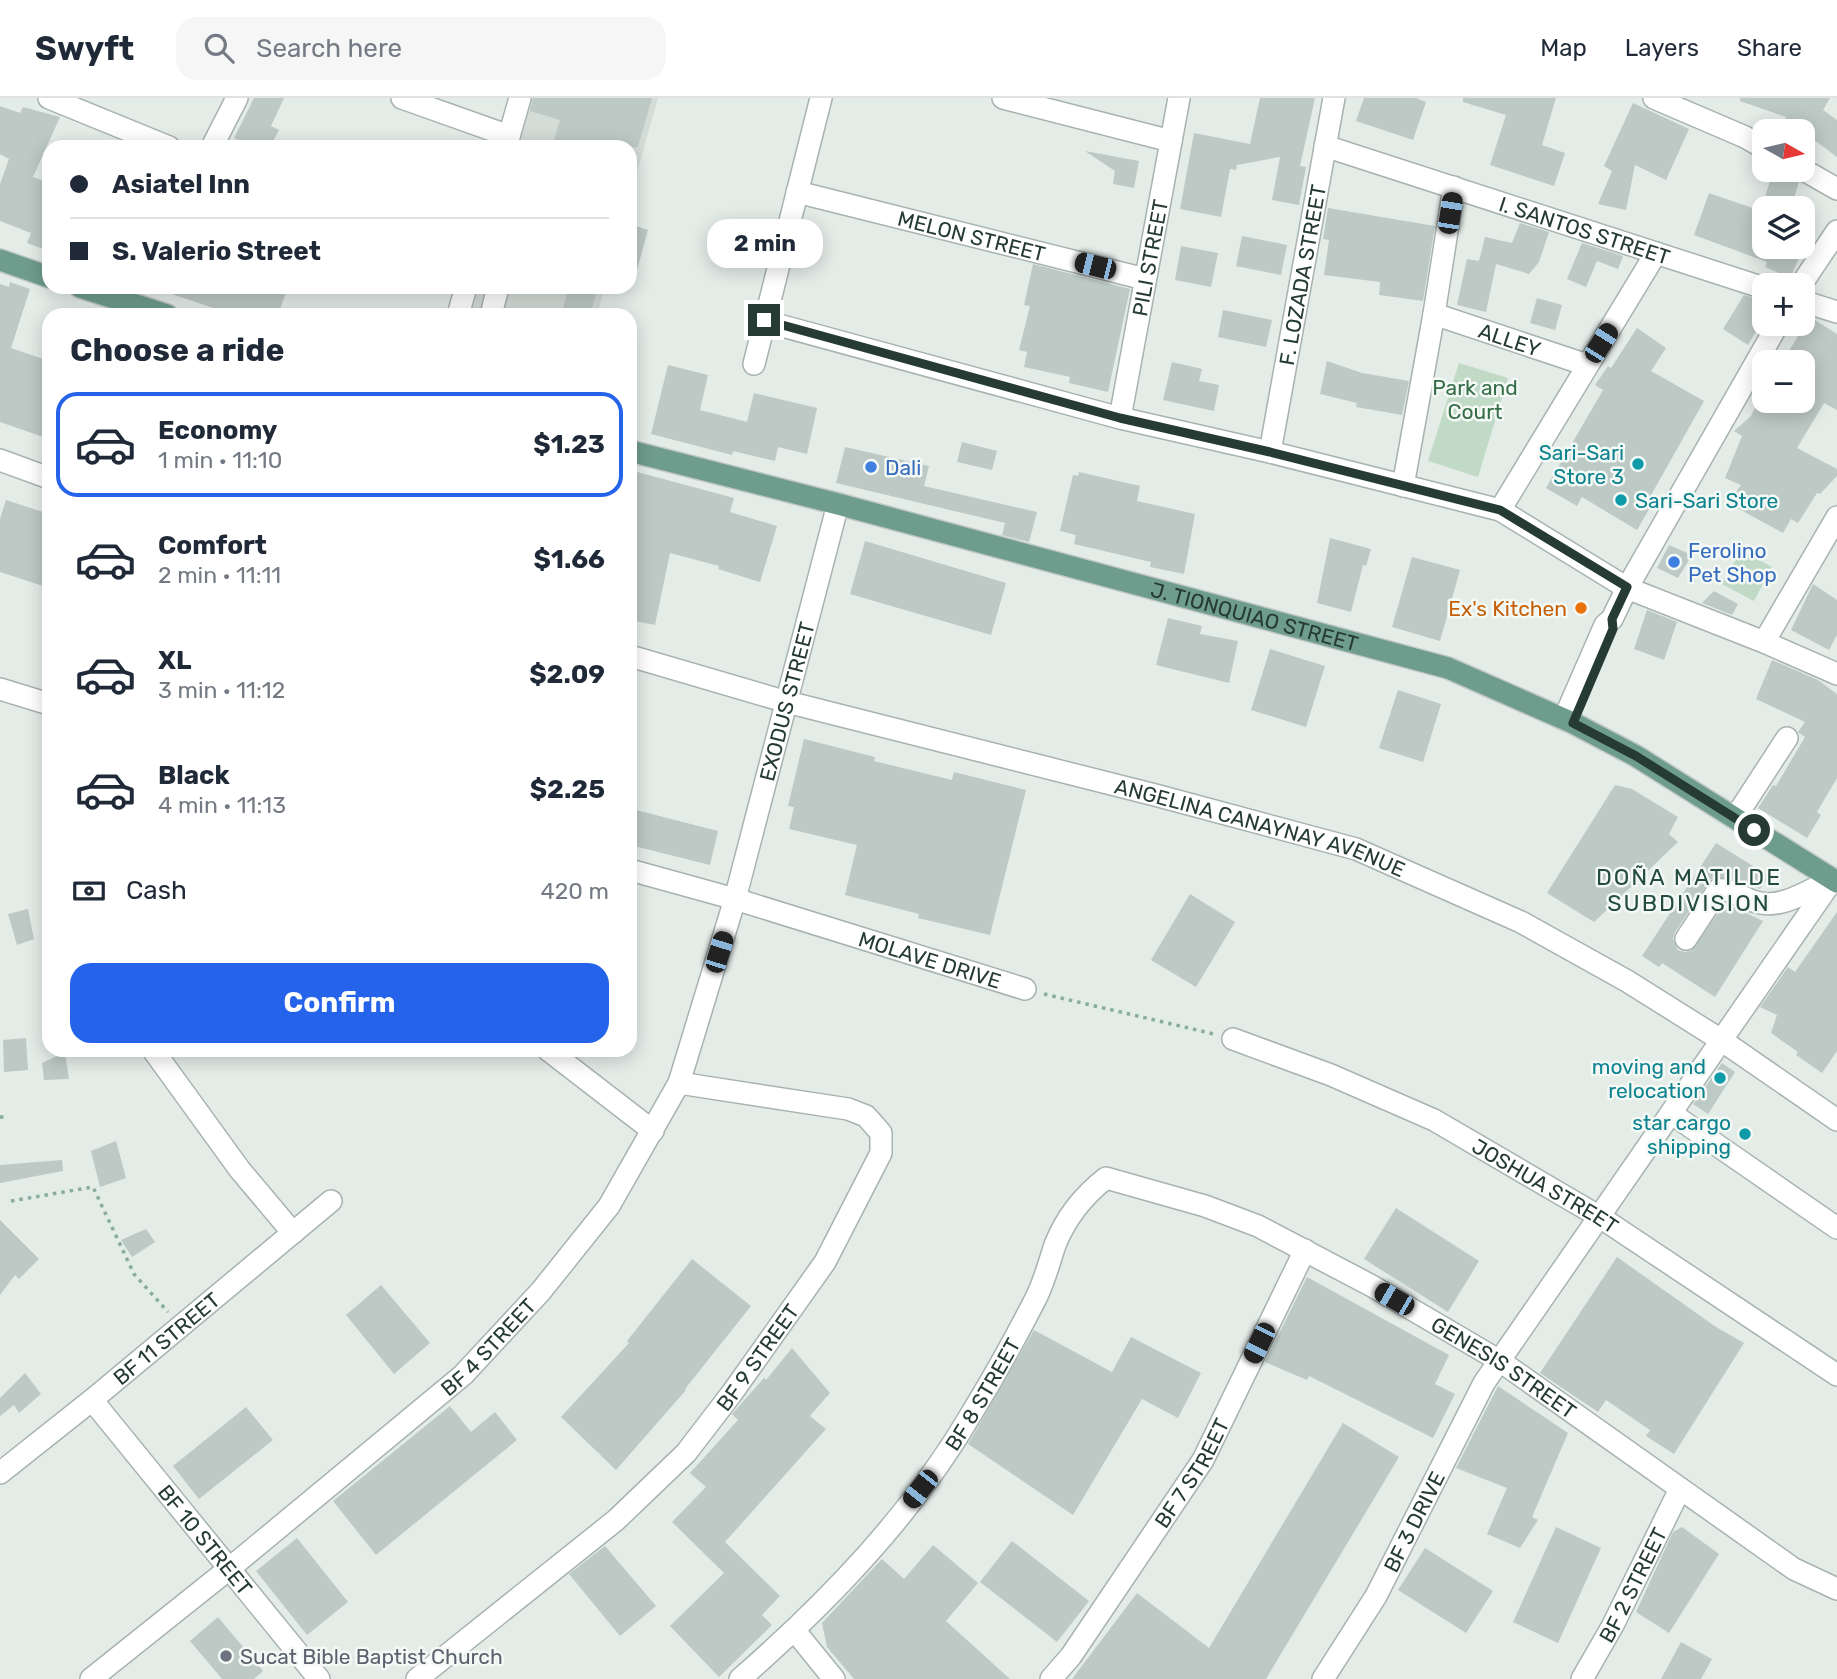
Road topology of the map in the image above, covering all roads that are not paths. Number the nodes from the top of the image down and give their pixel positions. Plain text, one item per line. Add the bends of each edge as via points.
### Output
1 (49, 98) edge
2 (237, 98) edge
3 (402, 98) edge
4 (520, 98) edge
5 (821, 98) edge
6 (1003, 98) edge
7 (1179, 98) edge
8 (1334, 98) edge
9 (1654, 98) edge
10 (152, 140) edge
11 (216, 140) edge
12 (506, 140) edge
13 (508, 140) edge
14 (1171, 141) junction
15 (1752, 141) edge
16 (1325, 146) junction
17 (1815, 176) edge
18 (1454, 187) junction
19 (1837, 189) edge
20 (797, 192) junction
21 (1837, 231) edge
22 (1656, 253) junction
23 (0, 260) edge
24 (1809, 273) edge
25 (42, 275) edge
26 (1145, 279) junction
27 (1752, 284) edge
28 (102, 294) edge
29 (1815, 305) edge
30 (145, 308) edge
31 (1837, 312) edge
32 (1434, 314) junction
33 (764, 320) junction
34 (1771, 336) edge
35 (754, 364) dead end
36 (1587, 365) junction
37 (1120, 418) junction
38 (1270, 452) junction
39 (637, 453) edge
40 (0, 460) edge
41 (42, 475) edge
42 (1403, 486) junction
43 (838, 504) junction
44 (1500, 510) junction
45 (1837, 517) edge
46 (1627, 587) junction
47 (1764, 642) junction
48 (637, 658) edge
49 (1837, 674) edge
50 (0, 688) edge
51 (42, 702) edge
52 (788, 702) junction
53 (1568, 721) junction
54 (1787, 738) dead end
55 (1735, 818) junction
56 (637, 872) edge
57 (1835, 881) edge
58 (735, 899) junction
59 (1686, 939) dead end
60 (1025, 989) road end
61 (1233, 1039) road end
62 (1721, 1040) junction
63 (158, 1057) edge
64 (557, 1057) edge
65 (679, 1083) junction
66 (1672, 1114) junction
67 (1837, 1120) edge
68 (653, 1131) junction
69 (1107, 1178) joint
70 (331, 1201) dead end
71 (1600, 1217) junction
72 (1837, 1228) edge
73 (293, 1233) junction
74 (1305, 1250) junction
75 (1500, 1361) junction
76 (1837, 1375) edge
77 (92, 1400) junction
78 (0, 1473) edge
79 (1680, 1489) junction
80 (230, 1568) junction
81 (1837, 1588) edge
82 (795, 1631) junction
83 (91, 1679) edge
84 (319, 1679) edge
85 (417, 1679) edge
86 (740, 1679) edge
87 (834, 1679) edge
88 (1051, 1679) edge
89 (1323, 1679) edge
90 (1582, 1679) edge

1 - 10 street
2 - 11 street
3 - 12 street
4 - 13 street
5 - 20 street
6 - 14 street
7 - 14 street, PILI STREET
8 - 16 street, F. LOZADA STREET
9 - 15 street
14 - 26 street, PILI STREET
16 - 18 street, I. SANTOS STREET
16 - 38 street, F. LOZADA STREET
17 - 19 street
18 - 22 street, I. SANTOS STREET
18 - 32 street
20 - 26 street, MELON STREET
20 - 33 street
21 - 24 street
22 - 27 street, I. SANTOS STREET
22 - 36 street
23 - 25 main road
26 - 37 street, PILI STREET
28 - 30 main road
29 - 31 street
32 - 36 street, ALLEY
32 - 42 street
33 - 35 street
33 - 37 street
34 - 46 street
36 - 44 street
37 - 38 street
38 - 42 street
39 - 43 main road, J. TIONQUIAO STREET
40 - 41 street
42 - 44 street
43 - 52 street, EXODUS STREET
43 - 53 main road, J. TIONQUIAO STREET via 1448,668
44 - 46 street
45 - 47 street
46 - 47 street
46 - 53 street via 1605,625
47 - 49 street
48 - 52 street, ANGELINA CANAYNAY AVENUE
50 - 51 street
52 - 58 street, EXODUS STREET
52 - 62 street, ANGELINA CANAYNAY AVENUE via 1356,849 1521,922
53 - 55 main road, J. TIONQUIAO STREET via 1636,756
54 - 55 street
55 - 57 main road, J. TIONQUIAO STREET
56 - 58 street, MOLAVE DRIVE
57 - 59 street via 1783,903 1765,904 1727,888 1718,890
57 - 62 street, BF 3 DRIVE
58 - 60 street, MOLAVE DRIVE
58 - 65 street, BF 4 STREET
61 - 71 street, JOSHUA STREET via 1434,1120
62 - 66 street, BF 3 DRIVE
62 - 67 street, ANGELINA CANAYNAY AVENUE
63 - 73 street via 240,1170
64 - 68 street
65 - 68 street, BF 4 STREET
65 - 85 street, BF 9 STREET via 848,1109 866,1116 881,1133 881,1153 825,1262 686,1452 616,1520
66 - 71 street, BF 3 DRIVE
66 - 72 street
68 - 80 street, BF 4 STREET via 609,1206 541,1291 463,1375
69 - 74 street, GENESIS STREET via 1205,1206
69 - 82 street, BF 8 STREET via 1073,1210 1037,1297 934,1471 878,1542
70 - 73 street, BF 11 STREET
71 - 75 street, BF 3 DRIVE
71 - 76 street, JOSHUA STREET
73 - 77 street, BF 11 STREET
74 - 75 street, GENESIS STREET
74 - 88 street, BF 7 STREET via 1202,1460 1072,1656
75 - 79 street, GENESIS STREET
75 - 89 street, BF 3 DRIVE via 1474,1400 1376,1596
77 - 78 street, BF 11 STREET
77 - 80 street, BF 10 STREET
79 - 81 street, GENESIS STREET via 1794,1569
79 - 90 street, BF 2 STREET
80 - 83 street, BF 4 STREET
80 - 84 street, BF 10 STREET
82 - 86 street, BF 8 STREET
82 - 87 street

